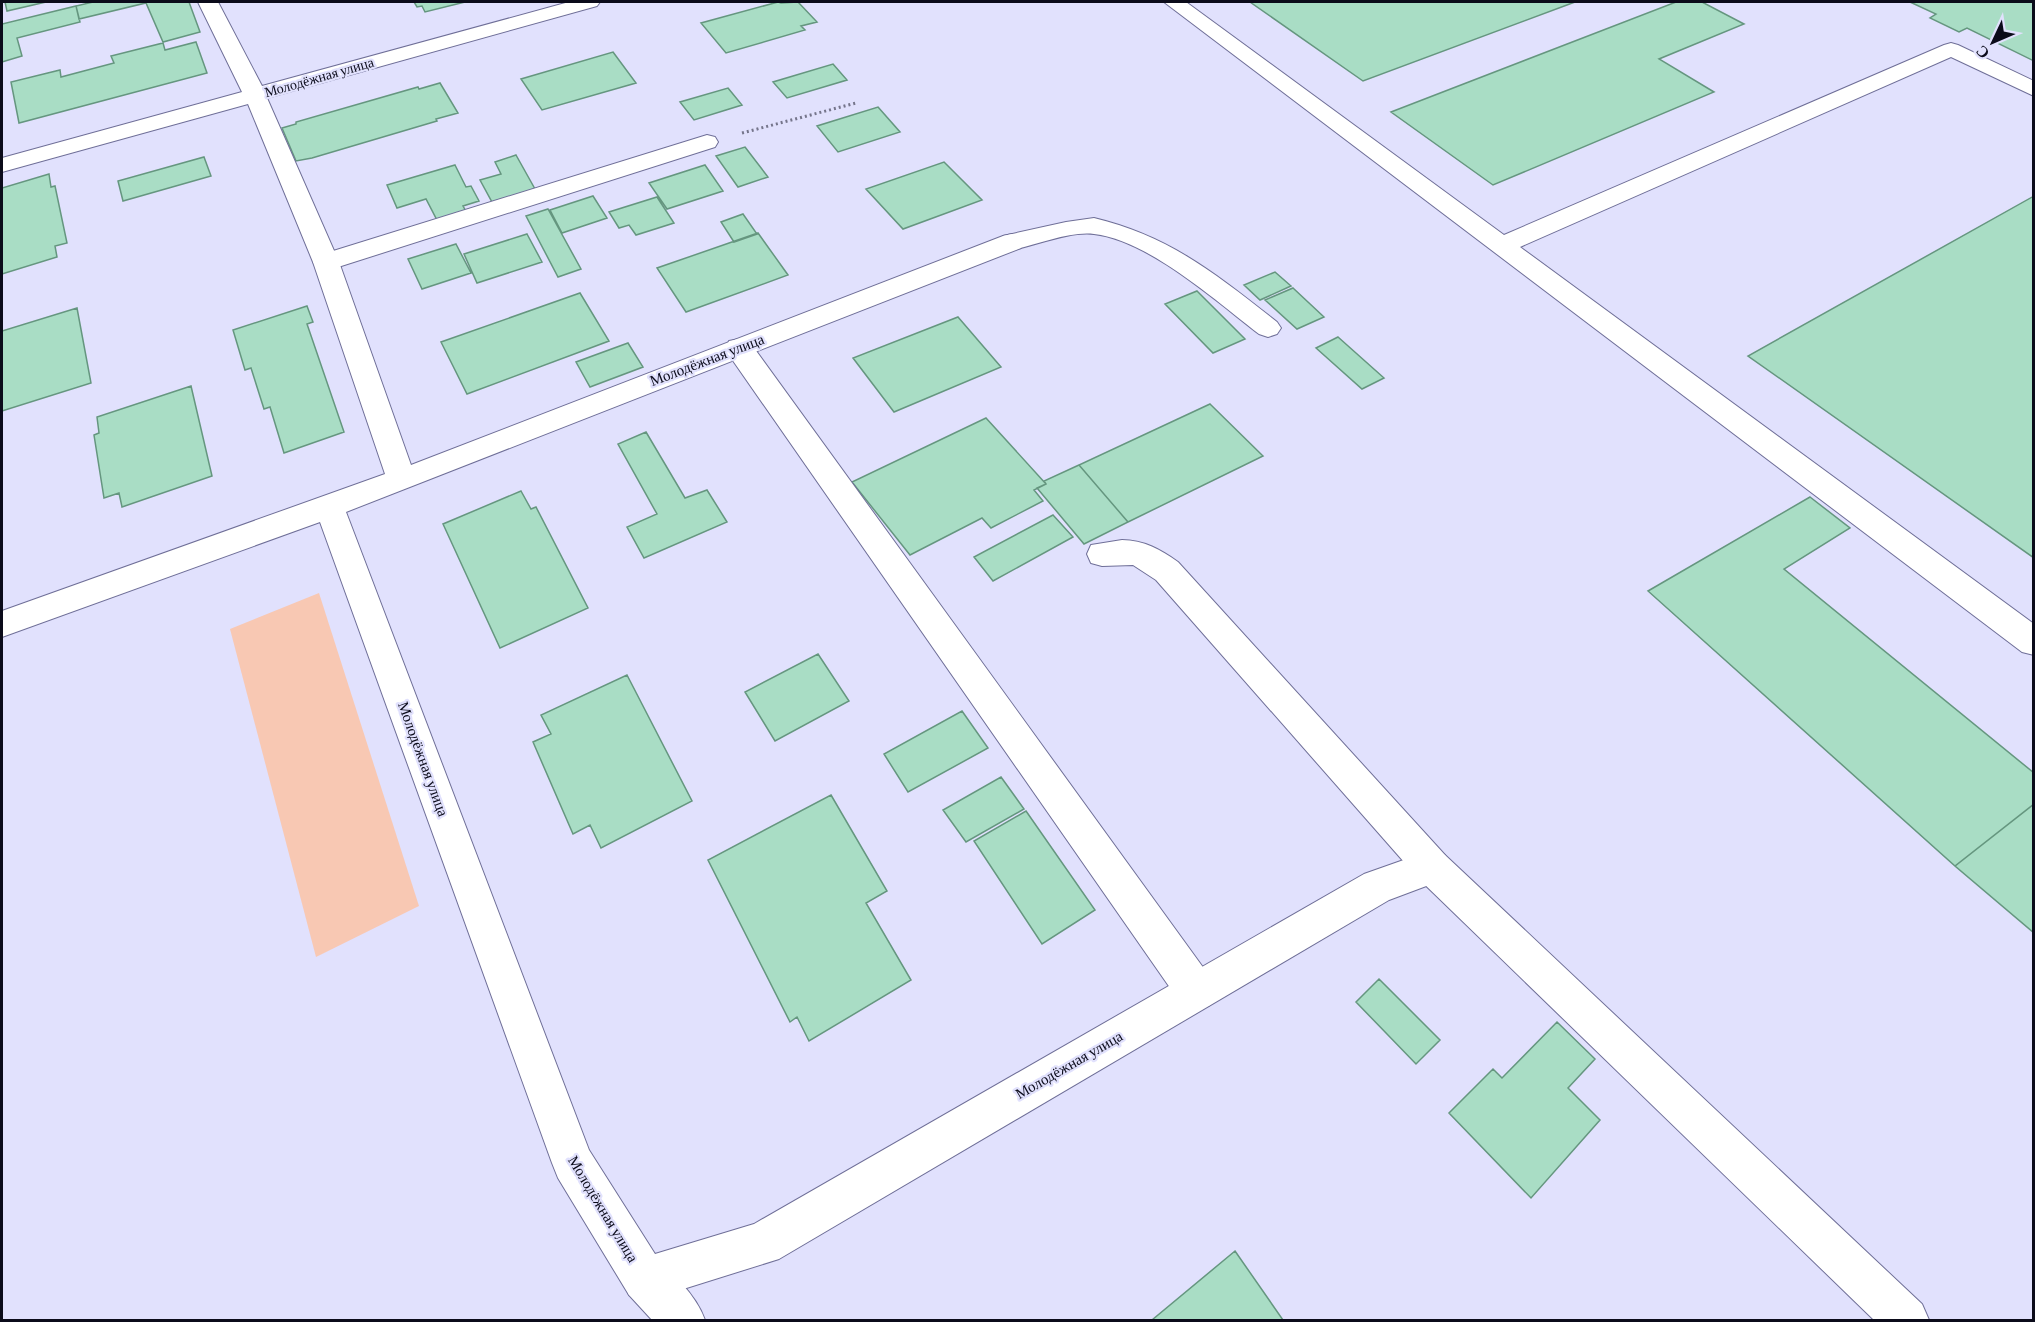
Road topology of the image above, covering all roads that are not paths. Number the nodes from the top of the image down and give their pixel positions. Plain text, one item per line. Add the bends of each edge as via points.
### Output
1 (208, 2) edge
2 (590, 2) edge
3 (1174, 2) edge
4 (552, 6) edge
5 (2034, 90) edge
6 (255, 95) junction
7 (706, 142) road end
8 (2, 165) edge
9 (1503, 245) junction
10 (326, 262) junction
11 (1268, 328) dead end
12 (739, 348) junction
13 (402, 480) junction
14 (329, 506) junction
15 (1102, 554) dead end
16 (2, 624) edge
17 (2034, 642) edge
18 (1431, 867) junction
19 (1196, 991) junction
20 (645, 1279) junction
21 (682, 1320) edge
22 (1906, 1320) edge

1 - 6 street, Молодёжная улица
2 - 4 street, Молодёжная улица
3 - 9 street
4 - 6 street, Молодёжная улица
5 - 9 street via 1951,49
6 - 8 street, Молодёжная улица
6 - 10 street, Молодёжная улица
7 - 10 street
9 - 17 street
10 - 13 street, Молодёжная улица
11 - 12 street, Молодёжная улица via 1196,273 1137,238 1092,226 1012,242
12 - 13 street, Молодёжная улица
12 - 19 street
13 - 14 street, Молодёжная улица
14 - 16 street, Молодёжная улица
14 - 20 street, Молодёжная улица via 573,1163
15 - 18 street via 1129,550 1167,571
18 - 19 street, Молодёжная улица via 1377,887
18 - 22 street
19 - 20 street, Молодёжная улица via 763,1243
20 - 21 street

